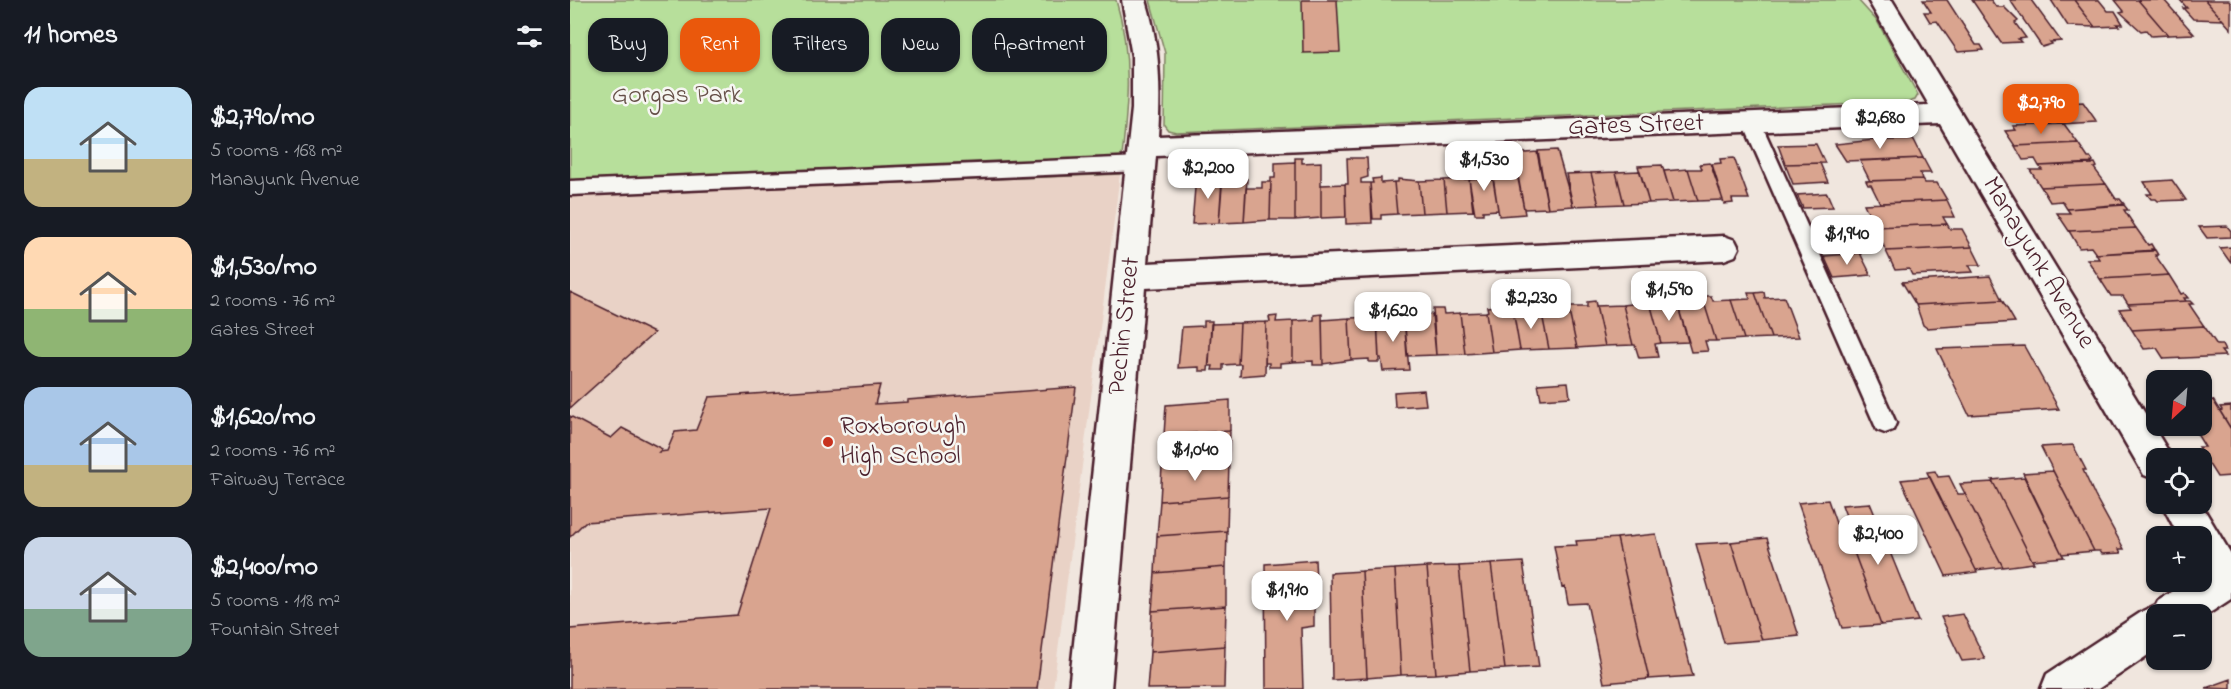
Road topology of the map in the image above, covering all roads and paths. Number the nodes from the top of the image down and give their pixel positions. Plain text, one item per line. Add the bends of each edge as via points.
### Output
1 (1134, 0) edge
2 (1880, 0) edge
3 (1949, 114) junction
4 (1751, 121) junction
5 (1142, 155) junction
6 (570, 188) edge
7 (1724, 248) dead end
8 (1131, 276) junction
9 (1885, 423) dead end
10 (2147, 448) edge
11 (2212, 555) edge
12 (2228, 578) edge
13 (2189, 604) edge
14 (2146, 632) edge
15 (1090, 689) edge
16 (2062, 689) edge

1 - 5 street, Pechin Street via 1146,45 1148,74
2 - 3 street, Manayunk Avenue
3 - 4 street, Gates Street
3 - 10 street, Manayunk Avenue
4 - 5 street, Gates Street
4 - 9 lane
5 - 6 lane
5 - 8 street, Pechin Street
7 - 8 street
8 - 15 street, Pechin Street
11 - 12 street
12 - 13 street
14 - 16 street

